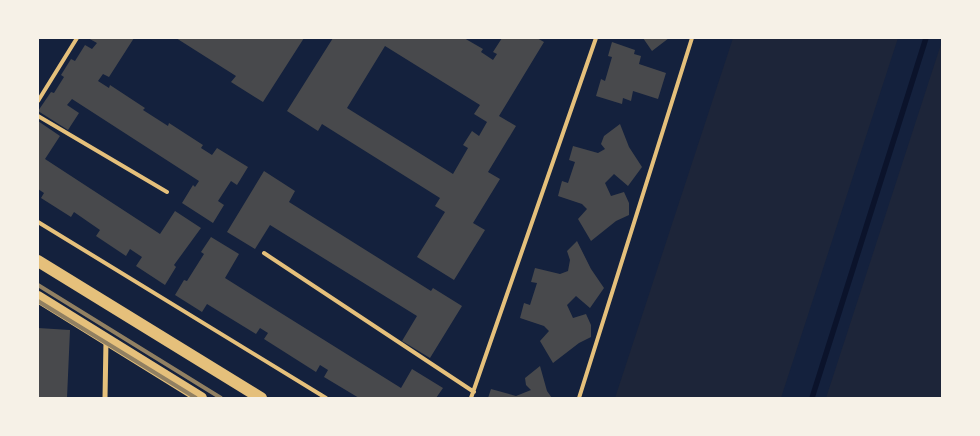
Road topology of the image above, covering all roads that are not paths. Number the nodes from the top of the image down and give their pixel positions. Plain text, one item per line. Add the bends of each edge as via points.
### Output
1 (77, 38) edge
2 (596, 38) edge
3 (692, 38) edge
4 (38, 101) edge
5 (38, 116) edge
6 (167, 192) dead end
7 (38, 222) edge
8 (264, 253) dead end
9 (38, 261) edge
10 (38, 297) edge
11 (106, 341) junction
12 (474, 392) junction
13 (105, 398) edge
14 (201, 398) edge
15 (260, 398) edge
16 (326, 398) edge
17 (471, 398) edge
18 (579, 398) edge

1 - 4 lane
2 - 12 lane
3 - 18 lane
5 - 6 lane
7 - 16 lane
8 - 12 lane
9 - 15 main road
10 - 11 main road
11 - 13 street
11 - 14 main road
12 - 17 lane

